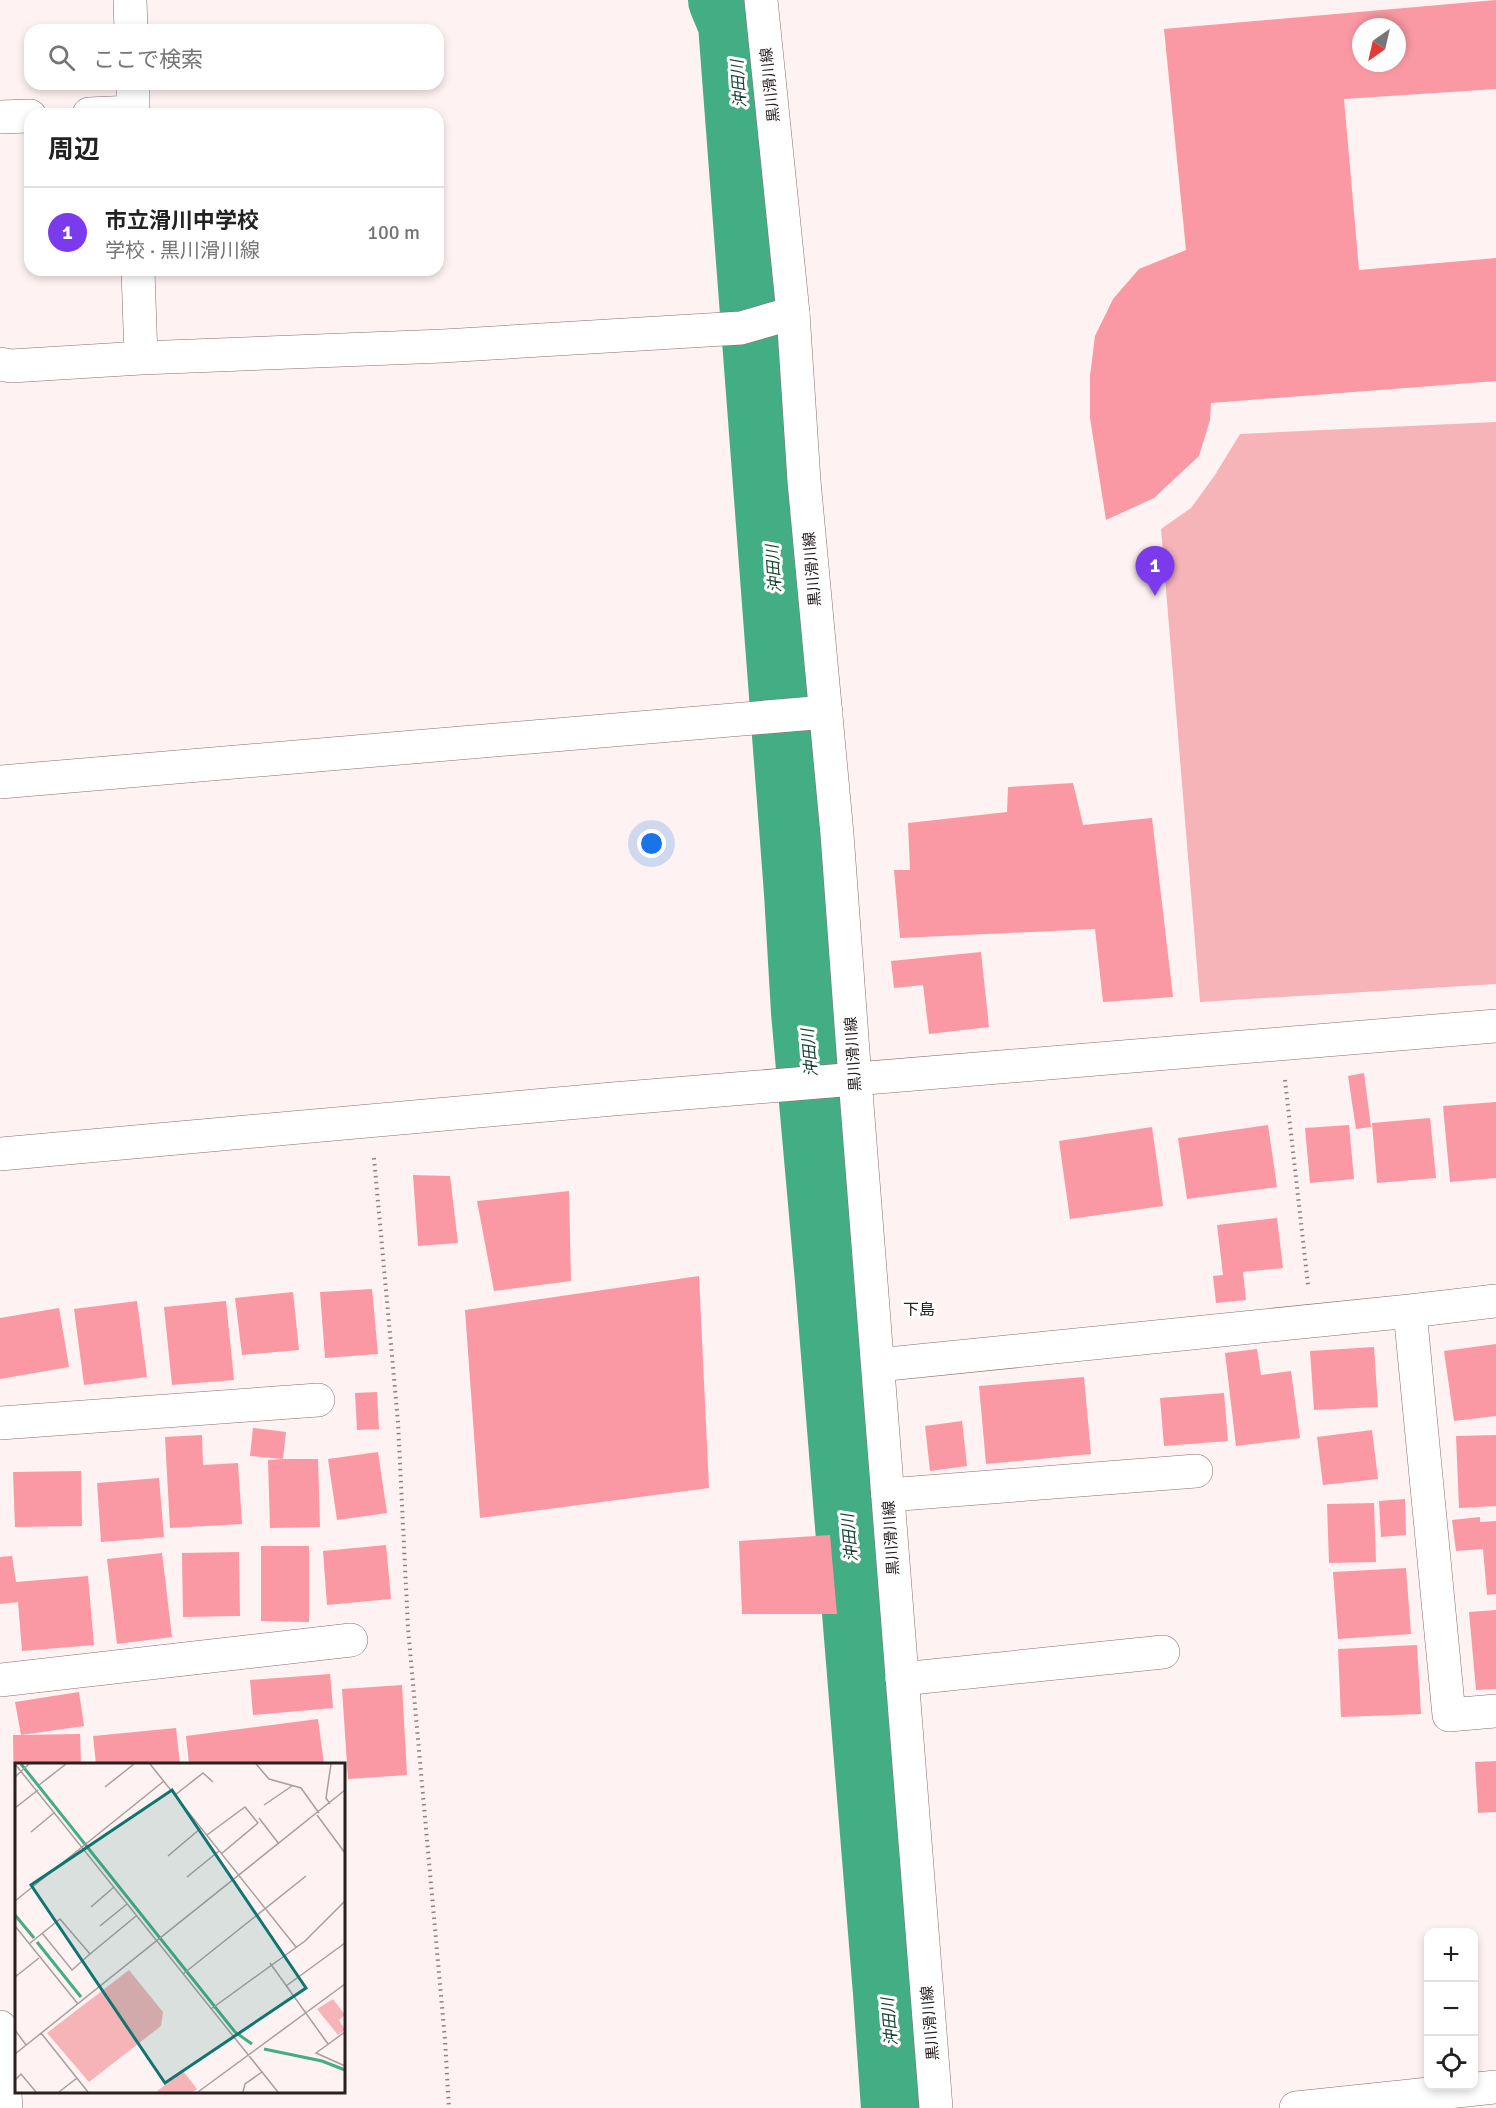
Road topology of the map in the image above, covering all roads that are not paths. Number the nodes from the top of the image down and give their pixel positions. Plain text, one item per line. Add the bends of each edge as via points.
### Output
1 (130, 0) edge
2 (761, 0) edge
3 (131, 24) edge
4 (133, 103) edge
5 (113, 108) edge
6 (24, 116) edge
7 (0, 117) edge
8 (138, 276) edge
9 (793, 313) junction
10 (141, 358) junction
11 (0, 364) edge
12 (826, 712) junction
13 (0, 782) edge
14 (1496, 1026) edge
15 (855, 1079) junction
16 (0, 1154) edge
17 (1496, 1301) edge
18 (1410, 1311) junction
19 (878, 1365) junction
20 (318, 1400) dead end
21 (0, 1423) edge
22 (1196, 1471) dead end
23 (888, 1495) junction
24 (351, 1640) dead end
25 (1163, 1652) dead end
26 (902, 1679) junction
27 (0, 1680) edge
28 (1496, 1711) edge
29 (0, 2027) edge
30 (1, 2059) edge
31 (1496, 2087) edge
32 (6, 2108) edge
33 (936, 2108) edge
34 (1296, 2108) edge

1 - 3 street
2 - 9 street, 黒川滑川線
4 - 5 street
6 - 7 street
8 - 10 street
9 - 10 street via 741,328
9 - 12 street, 黒川滑川線
10 - 11 street
12 - 13 street
12 - 15 street, 黒川滑川線
14 - 15 street
15 - 16 street
15 - 19 street, 黒川滑川線
17 - 18 street
18 - 19 street
18 - 28 street via 1449,1715
19 - 23 street, 黒川滑川線
20 - 21 street
22 - 23 street
23 - 26 street, 黒川滑川線
24 - 27 street
25 - 26 street
26 - 33 street, 黒川滑川線
29 - 30 street
30 - 32 street
31 - 34 street

